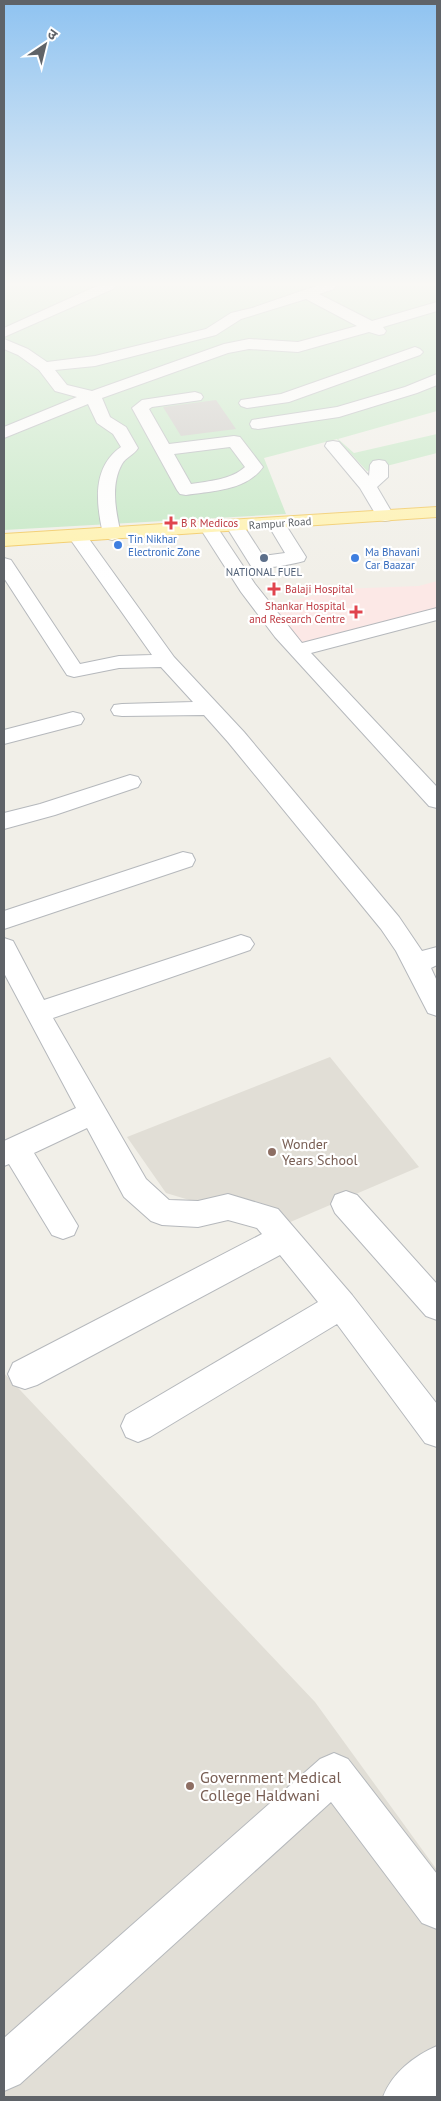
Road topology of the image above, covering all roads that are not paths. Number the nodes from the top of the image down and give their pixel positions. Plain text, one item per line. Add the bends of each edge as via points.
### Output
1 (58, 384) edge
2 (126, 384) edge
3 (323, 384) edge
4 (424, 384) edge
5 (93, 396) junction
6 (195, 397) dead end
7 (247, 403) dead end
8 (258, 424) dead end
9 (4, 433) edge
10 (333, 446) dead end
11 (130, 448) junction
12 (162, 448) junction
13 (379, 465) dead end
14 (368, 486) junction
15 (436, 514) edge
16 (385, 516) junction
17 (276, 523) junction
18 (236, 526) junction
19 (209, 528) junction
20 (112, 534) junction
21 (77, 536) junction
22 (4, 540) edge
23 (4, 564) edge
24 (437, 614) edge
25 (299, 650) junction
26 (167, 661) junction
27 (211, 708) junction
28 (122, 710) dead end
29 (73, 719) dead end
30 (4, 737) edge
31 (130, 782) dead end
32 (437, 801) edge
33 (4, 821) edge
34 (184, 860) dead end
35 (4, 920) edge
36 (241, 944) dead end
37 (426, 959) edge
38 (8, 965) edge
39 (437, 1006) edge
40 (37, 1012) junction
41 (92, 1113) junction
42 (10, 1151) edge
43 (346, 1204) dead end
44 (63, 1226) dead end
45 (283, 1238) junction
46 (341, 1305) junction
47 (437, 1306) edge
48 (25, 1374) dead end
49 (138, 1426) dead end
50 (437, 1431) edge
51 (437, 1908) edge
52 (4, 2068) edge
53 (437, 2069) edge
54 (406, 2097) edge

1 - 5 street via 61,388
2 - 5 street
3 - 7 street via 283,398
4 - 8 street via 339,412
5 - 9 street
5 - 11 street via 104,420 120,431
6 - 12 street via 148,403 140,408
10 - 14 street
11 - 12 street
11 - 20 street via 121,452 108,474 106,494
12 - 12 street via 186,490 249,475 254,467 234,441
13 - 14 street via 379,477
14 - 16 street
15 - 16 main road, Rampur Road
16 - 17 main road, Rampur Road
17 - 18 main road, Rampur Road
17 - 18 street via 297,557 258,562
18 - 19 main road, Rampur Road
19 - 20 main road, Rampur Road
19 - 25 street via 246,586
20 - 21 main road, Rampur Road
21 - 22 main road, Rampur Road
21 - 26 street
23 - 26 street via 74,671 119,662
24 - 25 street
25 - 32 street
26 - 27 street
27 - 28 street
27 - 37 street via 390,923
29 - 30 street
31 - 33 street
34 - 35 street
36 - 40 street
37 - 39 street
38 - 40 street
40 - 41 street
41 - 42 street
41 - 45 street via 135,1188 162,1212 198,1214 228,1207 267,1218
42 - 44 street
43 - 47 street
45 - 46 street
45 - 48 street
46 - 49 street
46 - 50 street
51 - 52 street via 334,1774
53 - 54 street

